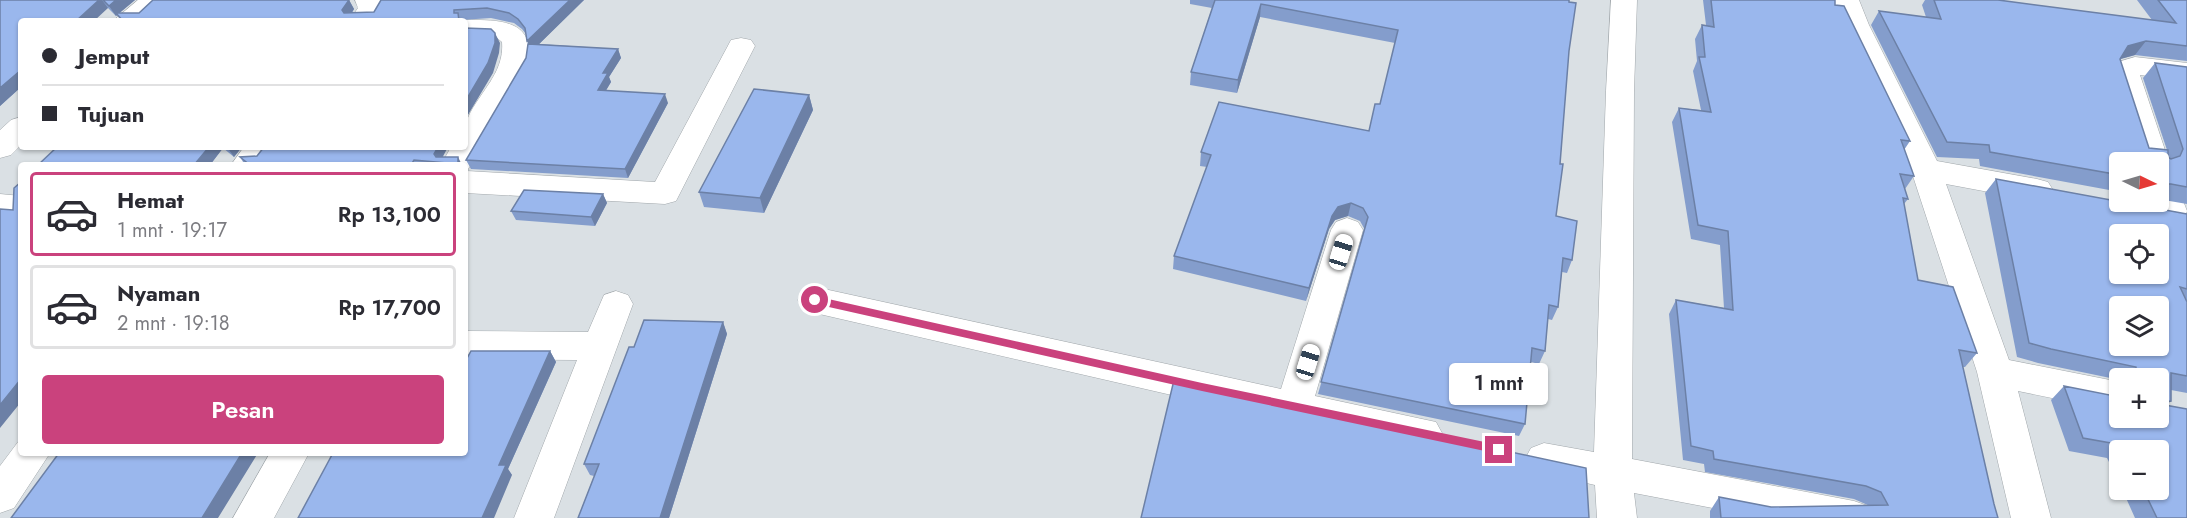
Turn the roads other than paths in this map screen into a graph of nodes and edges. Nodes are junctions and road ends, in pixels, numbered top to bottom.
1 (155, 0) edge
2 (368, 0) edge
3 (1624, 0) edge
4 (1846, 0) edge
5 (131, 18) edge
6 (365, 18) edge
7 (468, 28) edge
8 (741, 46) dead end
9 (2187, 72) edge
10 (18, 130) edge
11 (468, 145) edge
12 (0, 148) edge
13 (258, 150) edge
14 (2151, 152) edge
15 (248, 162) edge
16 (1926, 170) junction
17 (468, 182) edge
18 (2067, 195) edge
19 (2169, 196) edge
20 (0, 205) edge
21 (18, 207) edge
22 (2158, 212) edge
23 (2179, 216) edge
24 (1347, 230) dead end
25 (815, 300) dead end
26 (616, 304) dead end
27 (468, 345) edge
28 (600, 346) junction
29 (1995, 372) junction
30 (2109, 395) edge
31 (1294, 406) junction
32 (1454, 440) edge
33 (1510, 452) edge
34 (29, 456) edge
35 (288, 456) edge
36 (1613, 474) junction
37 (0, 496) edge
38 (253, 518) edge
39 (534, 518) edge
40 (1617, 518) edge
41 (1854, 518) edge
42 (2031, 518) edge

1 - 5 street
2 - 6 street
3 - 36 street
4 - 16 street
7 - 11 street
8 - 17 street
9 - 14 street
10 - 12 street
13 - 15 street
16 - 18 street
16 - 29 street
19 - 23 street
20 - 21 street
22 - 23 street
24 - 31 street
25 - 31 street
26 - 28 street
27 - 28 street
28 - 39 street
29 - 30 street
29 - 42 street
31 - 32 street
33 - 36 street
34 - 37 street
35 - 38 street
36 - 40 street
36 - 41 street

